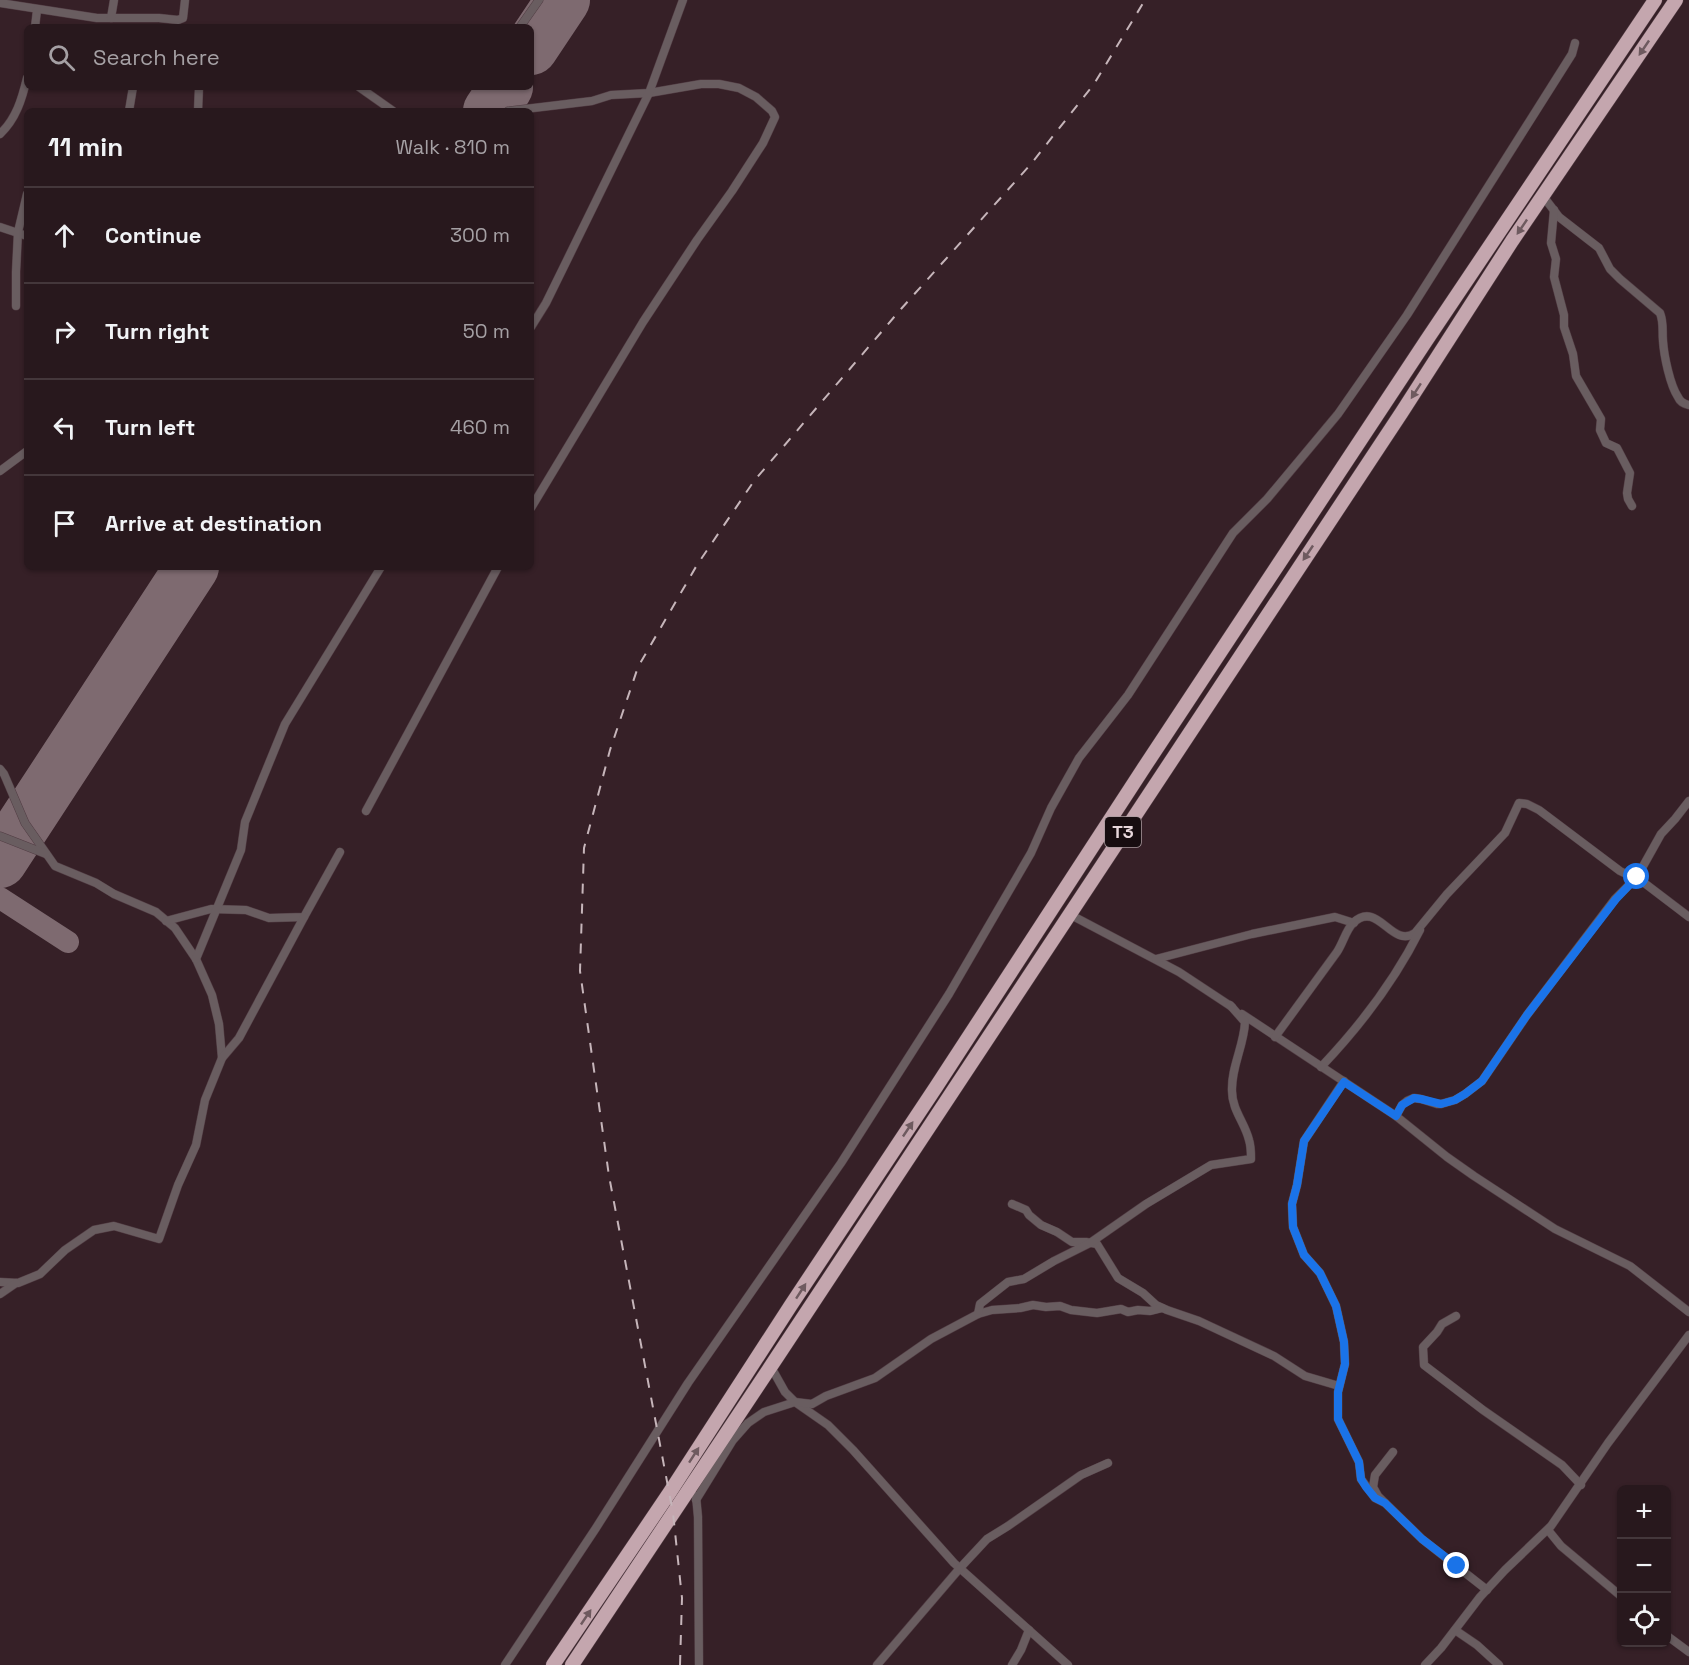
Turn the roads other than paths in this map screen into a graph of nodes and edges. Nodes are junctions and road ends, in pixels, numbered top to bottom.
1 (48, 0) edge
2 (114, 0) edge
3 (185, 0) edge
4 (538, 0) edge
5 (683, 0) edge
6 (1655, 0) edge
7 (1676, 0) edge
8 (0, 3) edge
9 (37, 10) junction
10 (46, 11) junction
11 (111, 18) junction
12 (141, 18) junction
13 (183, 18) junction
14 (35, 24) edge
15 (141, 24) edge
16 (186, 24) edge
17 (522, 24) edge
18 (1575, 44) dead end
19 (24, 87) edge
20 (132, 90) edge
21 (199, 90) edge
22 (364, 90) edge
23 (650, 93) junction
24 (130, 108) edge
25 (198, 108) edge
26 (389, 108) edge
27 (532, 108) edge
28 (0, 134) edge
29 (1543, 196) junction
30 (24, 207) edge
31 (1554, 210) junction
32 (0, 228) edge
33 (18, 232) junction
34 (24, 235) edge
35 (16, 306) dead end
36 (534, 322) edge
37 (1689, 405) edge
38 (24, 453) edge
39 (0, 471) edge
40 (534, 503) edge
41 (1632, 506) dead end
42 (379, 570) edge
43 (496, 570) edge
44 (0, 769) edge
45 (1689, 801) edge
46 (366, 810) dead end
47 (0, 836) edge
48 (340, 852) dead end
49 (47, 855) junction
50 (1636, 878) junction
51 (216, 909) junction
52 (1069, 914) junction
53 (304, 917) junction
54 (1689, 917) edge
55 (166, 921) junction
56 (1354, 923) junction
57 (1424, 923) junction
58 (196, 959) junction
59 (1155, 959) junction
60 (1230, 1005) junction
61 (1275, 1036) junction
62 (222, 1058) junction
63 (1321, 1067) junction
64 (1344, 1082) junction
65 (1396, 1116) junction
66 (1012, 1204) dead end
67 (1090, 1243) junction
68 (0, 1282) edge
69 (18, 1282) junction
70 (0, 1293) edge
71 (1162, 1308) junction
72 (1689, 1312) edge
73 (978, 1314) junction
74 (1456, 1316) dead end
75 (1689, 1335) edge
76 (771, 1367) junction
77 (1339, 1386) junction
78 (795, 1402) junction
79 (1393, 1452) dead end
80 (1108, 1463) dead end
81 (694, 1482) junction
82 (1581, 1485) junction
83 (696, 1500) junction
84 (1385, 1503) junction
85 (1548, 1530) junction
86 (960, 1568) junction
87 (1487, 1590) junction
88 (1617, 1593) edge
89 (1029, 1629) junction
90 (1455, 1630) junction
91 (1671, 1639) edge
92 (1689, 1652) edge
93 (505, 1665) edge
94 (553, 1665) edge
95 (572, 1665) edge
96 (699, 1665) edge
97 (877, 1665) edge
98 (1012, 1665) edge
99 (1068, 1665) edge
100 (1425, 1665) edge
101 (1499, 1665) edge

1 - 10 street
2 - 11 street
3 - 13 street
4 - 17 street
5 - 23 street
94 -> 6 highway, T3
7 -> 29 highway, T3
8 - 9 street
9 - 10 street
9 - 14 street
10 - 11 street
11 - 12 street
12 - 13 street
12 - 15 street
13 - 16 street
18 - 93 street
19 - 28 street
20 - 24 street
21 - 25 street
22 - 26 street
23 - 27 street
23 - 36 street
23 - 40 street
29 - 31 street
29 -> 52 highway, T3
30 - 33 street
31 - 37 street
31 - 41 street
32 - 33 street
33 - 34 street
33 - 35 street
38 - 39 street
42 - 51 street
43 - 46 street
44 - 49 street
45 - 50 street
47 - 49 street
48 - 53 street
49 - 55 street
50 - 54 street
50 - 57 street
50 - 65 street
51 - 53 street
51 - 55 street
51 - 58 street
52 - 59 street
52 - 76 highway, T3
53 - 62 street
55 - 58 street
56 - 57 street
56 - 59 street
56 - 61 street
57 - 63 street
58 - 62 street
59 - 60 street
60 - 61 street
60 - 67 street
61 - 63 street
62 - 69 street
63 - 64 street
64 - 65 street
64 - 77 street
65 - 72 street
66 - 67 street
67 - 71 street
67 - 73 street
68 - 69 street
69 - 70 street
71 - 73 street
71 - 77 street
73 - 78 street
74 - 82 street
75 - 82 street
76 - 78 street
76 - 81 highway, T3
77 - 84 street
78 - 83 street
78 - 86 street
79 - 84 street
80 - 86 street
81 - 83 street
81 - 95 highway, T3
82 - 85 street
83 - 96 street
84 - 87 street
85 - 87 street
85 - 88 street
86 - 89 street
86 - 97 street
87 - 90 street
89 - 98 street
89 - 99 street
90 - 100 street
90 - 101 street
91 - 92 street

